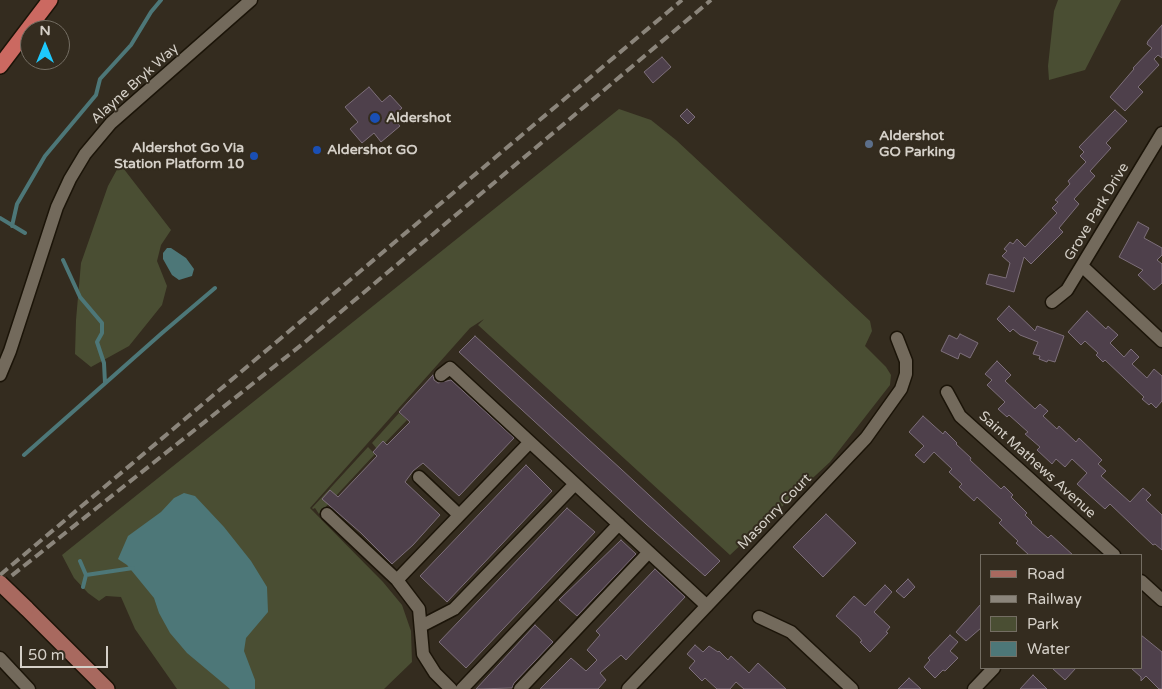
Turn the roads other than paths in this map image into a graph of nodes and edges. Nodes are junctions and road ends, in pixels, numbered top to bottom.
1 (50, 0) edge
2 (251, 0) edge
3 (0, 66) edge
4 (1162, 133) edge
5 (1082, 266) junction
6 (1052, 302) dead end
7 (897, 338) dead end
8 (1162, 341) edge
9 (0, 375) edge
10 (440, 375) dead end
11 (947, 392) dead end
12 (530, 442) junction
13 (419, 477) dead end
14 (575, 484) junction
15 (327, 514) dead end
16 (460, 516) junction
17 (619, 524) junction
18 (649, 552) junction
19 (1106, 553) edge
20 (398, 580) junction
21 (1142, 582) edge
22 (0, 583) edge
23 (1162, 600) edge
24 (707, 606) junction
25 (759, 617) dead end
26 (420, 626) junction
27 (0, 658) edge
28 (993, 669) edge
29 (30, 689) edge
30 (107, 689) edge
31 (451, 689) edge
32 (462, 689) edge
33 (520, 689) edge
34 (628, 689) edge
35 (852, 689) edge
36 (974, 689) edge

1 - 3 highway
2 - 9 street, Alayne Bryk Way
4 - 5 street, Grove Park Drive
5 - 6 street, Grove Park Drive
5 - 8 street
7 - 24 street, Masonry Court
10 - 12 street
11 - 19 street, Saint Mathews Avenue
12 - 14 street
12 - 16 street
13 - 16 street
14 - 17 street
14 - 26 street
15 - 20 street
16 - 20 street
17 - 18 street
17 - 32 street
18 - 24 street
18 - 33 street
20 - 26 street
21 - 23 street
22 - 30 main road, bridge
24 - 34 street, Masonry Court
25 - 35 street
26 - 31 street
27 - 29 street
28 - 36 street

